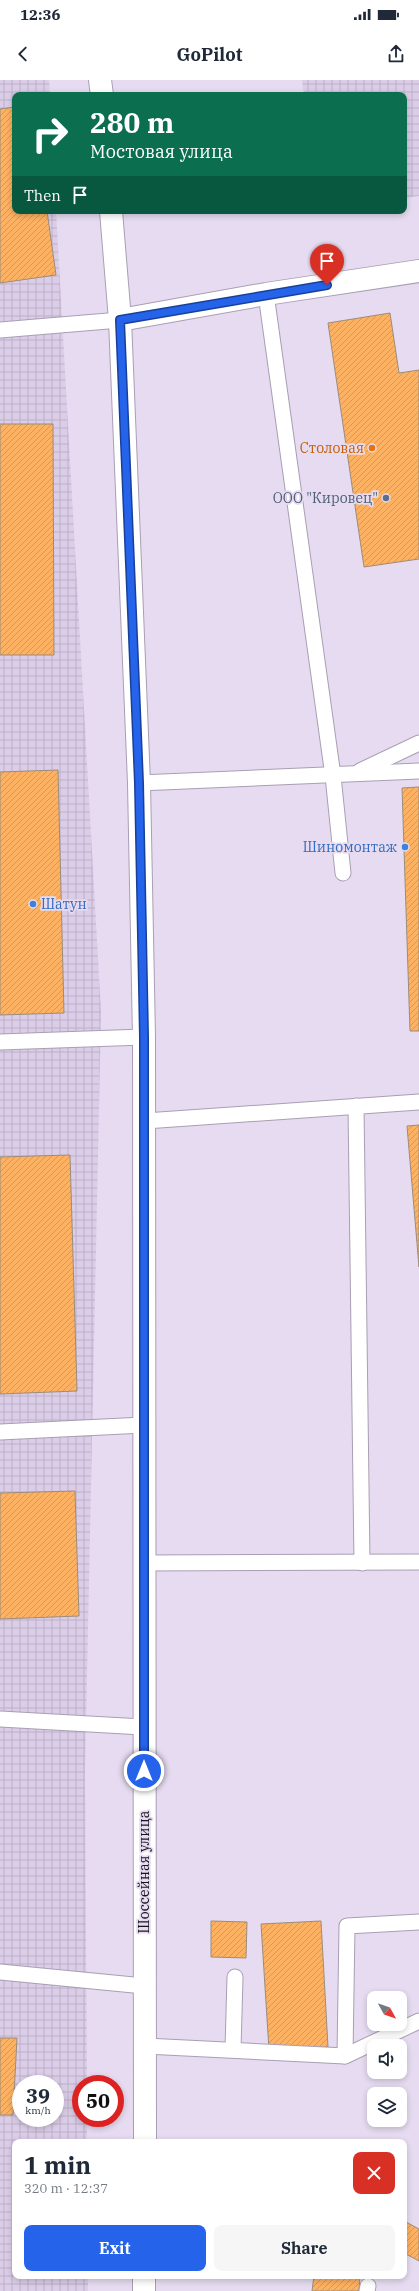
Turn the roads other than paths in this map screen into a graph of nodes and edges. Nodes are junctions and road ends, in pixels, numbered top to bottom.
1 (100, 80) edge
2 (102, 92) edge
3 (111, 214) edge
4 (419, 271) edge
5 (266, 294) junction
6 (120, 320) junction
7 (0, 330) edge
8 (419, 743) edge
9 (419, 771) edge
10 (354, 774) junction
11 (333, 776) junction
12 (139, 783) junction
13 (343, 873) dead end
14 (144, 1037) junction
15 (0, 1042) edge
16 (419, 1102) edge
17 (356, 1106) junction
18 (145, 1121) junction
19 (144, 1425) junction
20 (0, 1432) edge
21 (419, 1562) edge
22 (143, 1563) junction
23 (362, 1563) junction
24 (0, 1719) edge
25 (143, 1727) junction
26 (419, 1922) edge
27 (0, 1972) edge
28 (235, 1977) dead end
29 (144, 1986) junction
30 (419, 2021) edge
31 (145, 2046) junction
32 (233, 2049) junction
33 (345, 2056) junction
34 (145, 2139) edge
35 (144, 2279) edge
36 (144, 2291) edge

1 - 2 main road
3 - 6 main road, Шоссейная улица
4 - 5 main road
5 - 6 main road
5 - 11 lane
6 - 7 lane
6 - 12 main road, Шоссейная улица
8 - 10 lane
9 - 10 lane
10 - 11 lane
11 - 12 lane
11 - 13 lane
12 - 14 main road, Шоссейная улица
14 - 15 lane
14 - 18 main road, Шоссейная улица
16 - 17 lane
17 - 18 lane
17 - 23 lane
18 - 19 main road, Шоссейная улица
19 - 20 lane
19 - 22 main road, Шоссейная улица
21 - 23 lane
22 - 23 lane
22 - 25 main road, Шоссейная улица
24 - 25 lane
25 - 29 main road, Шоссейная улица
26 - 33 lane
27 - 29 lane
28 - 32 lane
29 - 31 main road, Шоссейная улица
30 - 33 lane
31 - 32 lane
31 - 34 main road, Шоссейная улица
32 - 33 lane
35 - 36 main road

